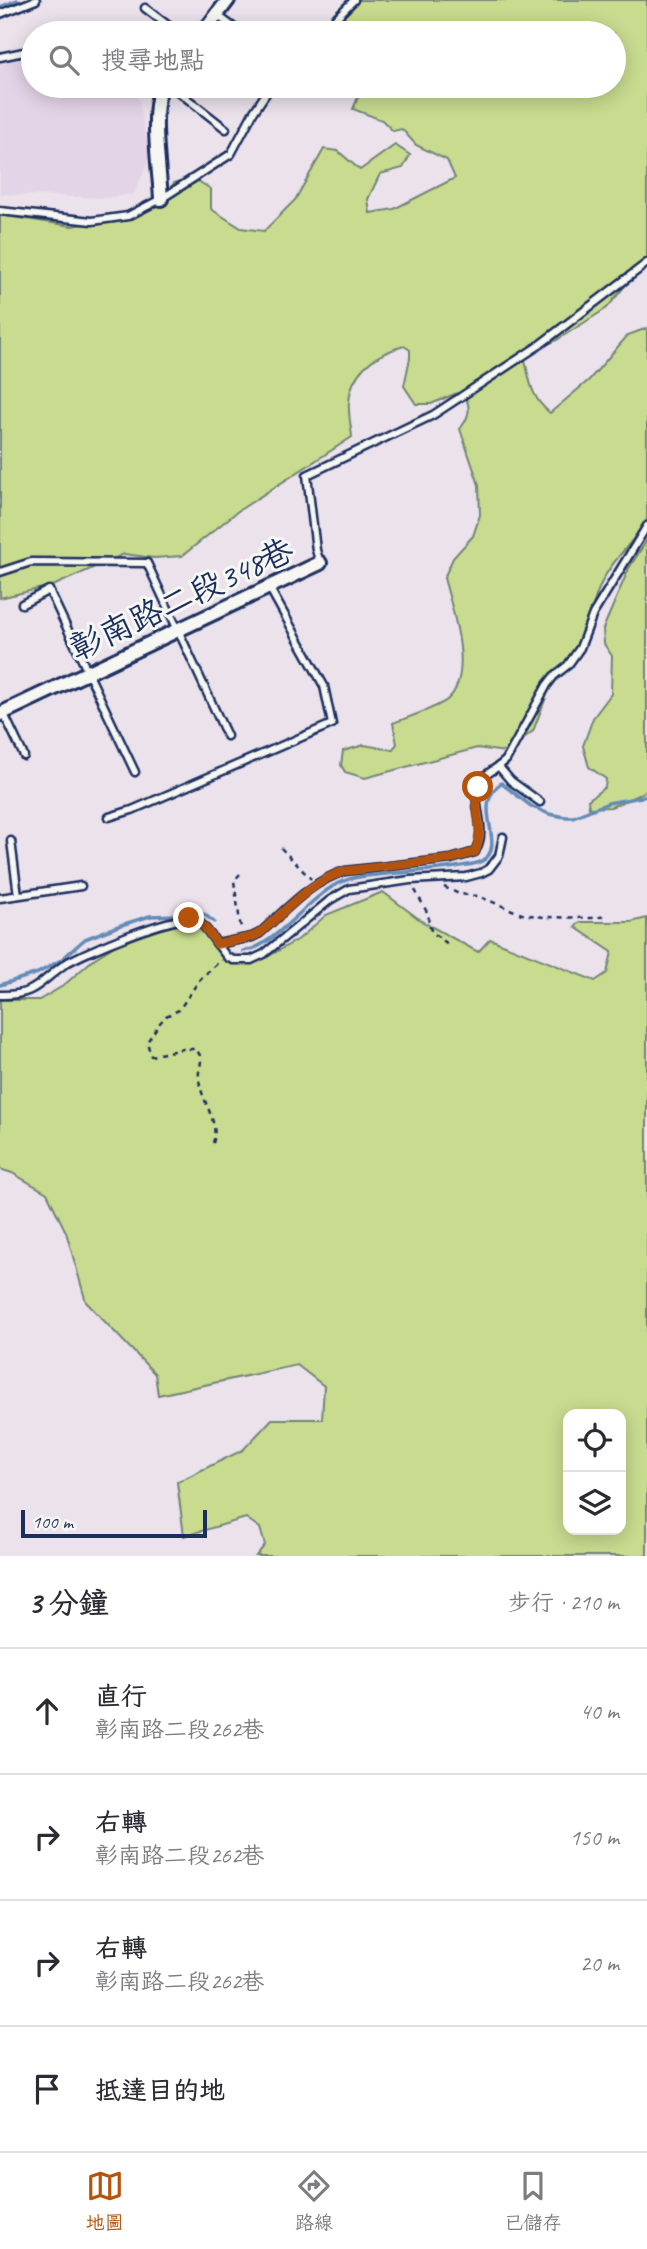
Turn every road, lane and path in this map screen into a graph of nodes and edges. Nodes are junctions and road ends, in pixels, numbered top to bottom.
1 (36, 0) edge
2 (228, 0) edge
3 (354, 0) edge
4 (145, 8) dead end
5 (0, 14) edge
6 (217, 15) junction
7 (162, 21) edge
8 (212, 21) edge
9 (225, 21) edge
10 (333, 21) edge
11 (21, 53) edge
12 (0, 57) edge
13 (157, 98) edge
14 (186, 98) edge
15 (264, 98) edge
16 (226, 129) dead end
17 (161, 199) junction
18 (0, 211) edge
19 (647, 263) edge
20 (647, 526) edge
21 (320, 563) joint
22 (0, 572) edge
23 (269, 587) junction
24 (22, 604) dead end
25 (177, 630) junction
26 (87, 673) junction
27 (2, 713) edge
28 (227, 736) dead end
29 (24, 756) dead end
30 (499, 768) junction
31 (135, 772) dead end
32 (540, 802) dead end
33 (109, 817) dead end
34 (503, 837) dead end
35 (11, 841) dead end
36 (281, 848) dead end
37 (240, 874) dead end
38 (433, 879) junction
39 (410, 880) junction
40 (315, 884) junction
41 (81, 886) dead end
42 (18, 895) junction
43 (0, 898) edge
44 (607, 916) dead end
45 (243, 939) junction
46 (217, 944) junction
47 (448, 944) dead end
48 (226, 957) junction
49 (0, 995) edge
50 (213, 1143) dead end

1 - 5 lane
2 - 6 street
3 - 10 lane
4 - 7 lane
6 - 8 street
6 - 9 lane
11 - 12 lane
13 - 17 street
14 - 16 lane
15 - 17 lane
17 - 18 lane
19 - 21 lane, 彰南路二段348巷
20 - 30 lane
21 - 23 street, 彰南路二段348巷
22 - 25 lane
23 - 25 street, 彰南路二段348巷
23 - 33 lane
24 - 26 lane
25 - 26 street, 彰南路二段348巷
25 - 28 lane
26 - 27 street, 彰南路二段348巷
26 - 31 lane
27 - 29 lane
30 - 32 lane
30 - 40 lane
34 - 38 lane
35 - 42 lane
36 - 40 path
37 - 45 path
38 - 39 lane
38 - 44 path
39 - 47 path
39 - 48 lane
40 - 45 lane
41 - 42 lane
42 - 43 lane
45 - 46 lane
46 - 48 lane
46 - 49 lane
48 - 50 path

